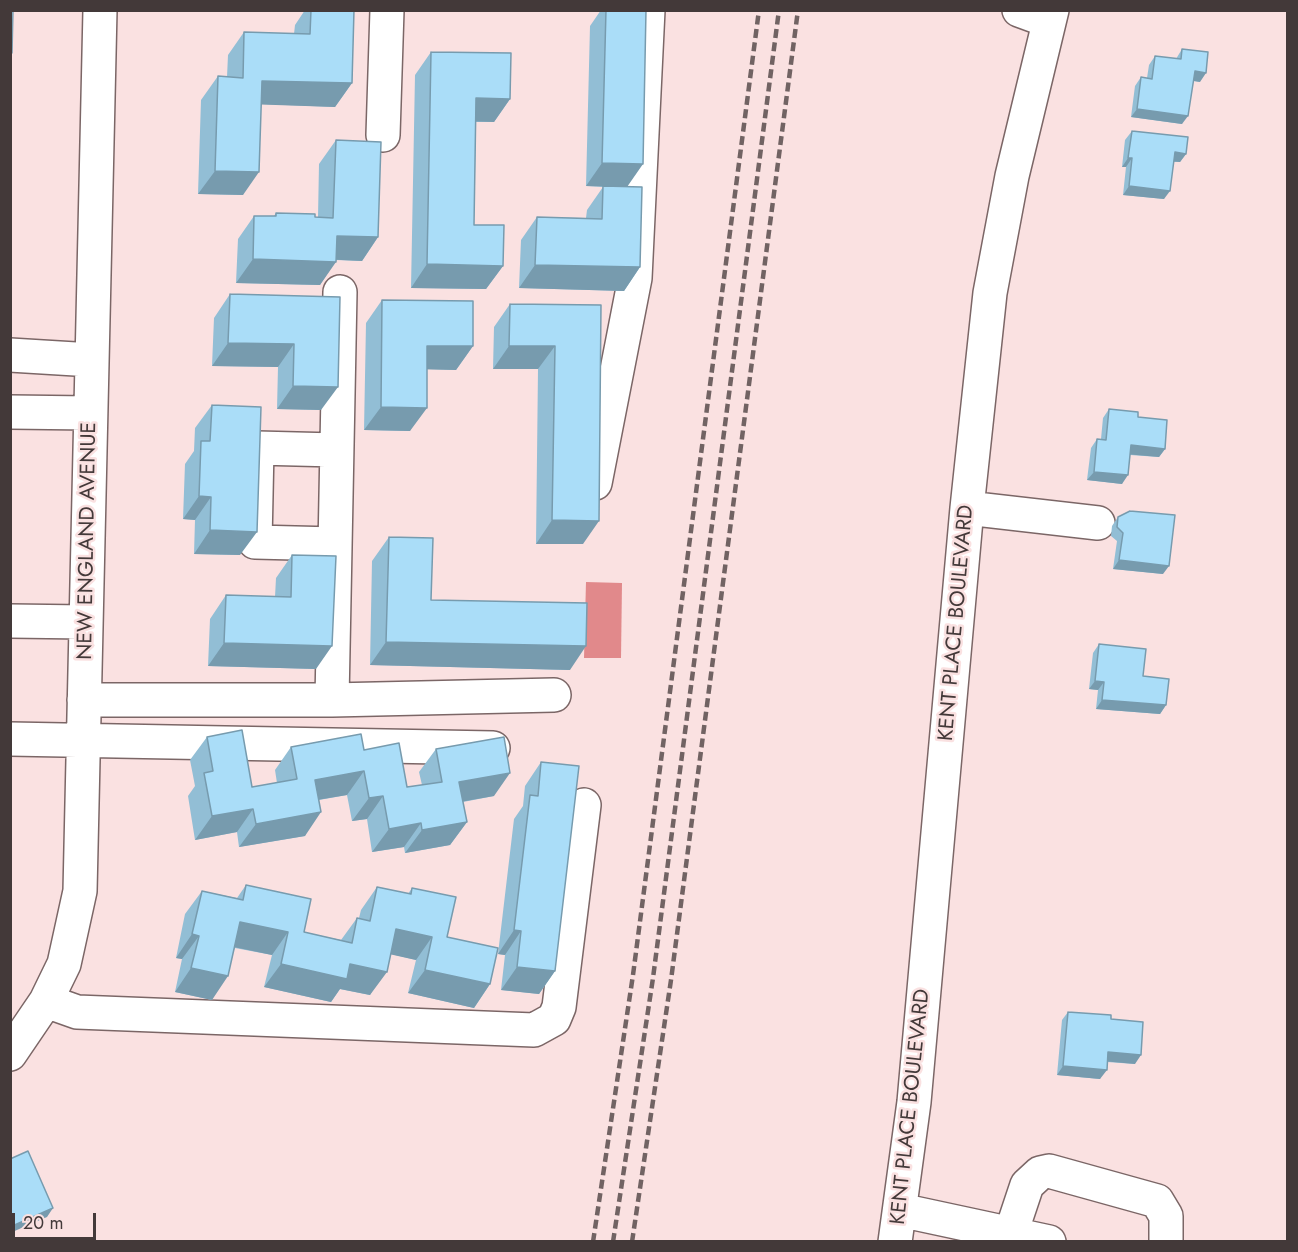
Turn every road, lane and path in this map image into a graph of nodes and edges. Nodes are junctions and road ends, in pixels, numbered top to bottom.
1 (100, 10) edge
2 (387, 10) edge
3 (648, 10) edge
4 (1040, 14) edge
5 (383, 135) dead end
6 (340, 291) dead end
7 (10, 354) edge
8 (92, 360) junction
9 (10, 412) edge
10 (90, 413) junction
11 (336, 450) junction
12 (595, 483) edge
13 (967, 508) junction
14 (1098, 523) dead end
15 (334, 544) junction
16 (10, 621) edge
17 (86, 622) junction
18 (554, 694) dead end
19 (84, 700) junction
20 (332, 700) junction
21 (10, 739) edge
22 (83, 739) junction
23 (504, 748) edge
24 (584, 805) dead end
25 (46, 1001) junction
26 (10, 1054) edge
27 (900, 1209) junction
28 (1011, 1233) junction
29 (895, 1242) edge
30 (1049, 1242) edge
31 (1166, 1242) edge

1 - 8 street, NEW ENGLAND AVENUE
2 - 5 street
3 - 12 street
4 - 13 street, KENT PLACE BOULEVARD
6 - 11 street
7 - 8 street
8 - 10 street, NEW ENGLAND AVENUE
9 - 10 street
10 - 17 street, NEW ENGLAND AVENUE
11 - 15 street
11 - 15 street
13 - 14 street
13 - 27 street, KENT PLACE BOULEVARD
15 - 20 street
16 - 17 street
17 - 19 street, NEW ENGLAND AVENUE
18 - 20 street
19 - 20 street
19 - 22 street, NEW ENGLAND AVENUE
21 - 22 street
22 - 23 street
22 - 25 street, NEW ENGLAND AVENUE
24 - 25 street
25 - 26 street, NEW ENGLAND AVENUE
27 - 28 street
27 - 29 street, KENT PLACE BOULEVARD
28 - 30 street
28 - 31 street

